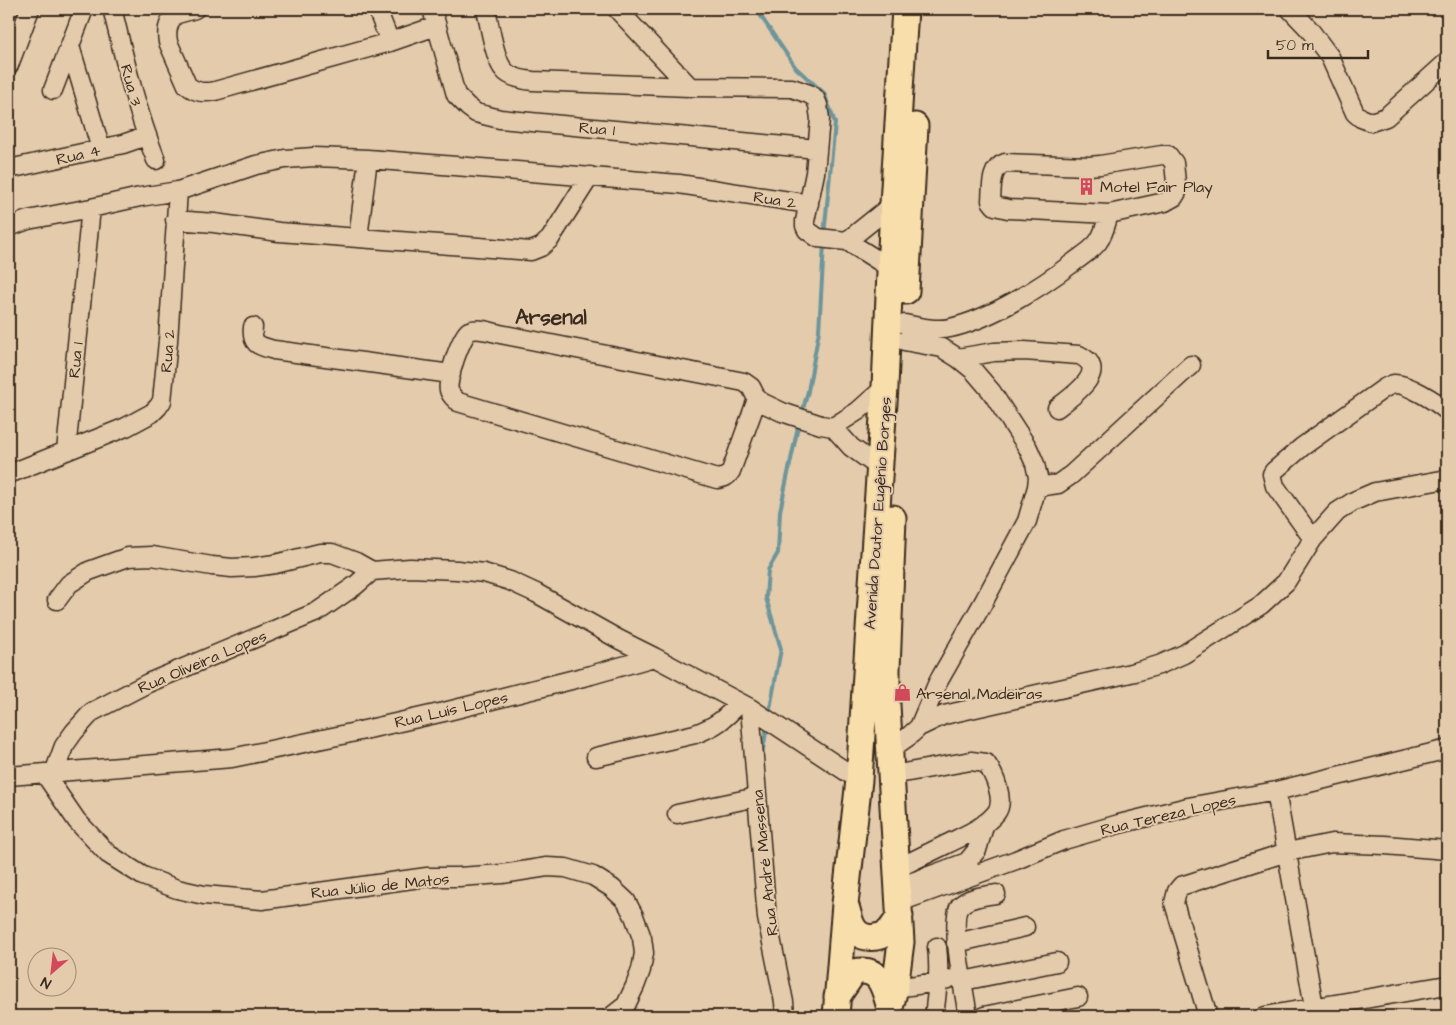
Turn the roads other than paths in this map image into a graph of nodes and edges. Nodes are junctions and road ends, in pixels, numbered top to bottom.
1 (84, 9) edge
2 (113, 9) edge
3 (195, 9) edge
4 (378, 9) edge
5 (486, 9) edge
6 (617, 9) edge
7 (1290, 9) edge
8 (907, 11) edge
9 (22, 16) edge
10 (434, 17) edge
11 (390, 42) junction
12 (70, 46) junction
13 (1447, 62) edge
14 (9, 65) edge
15 (690, 87) junction
16 (53, 90) dead end
17 (146, 136) junction
18 (101, 149) junction
19 (817, 149) junction
20 (156, 160) dead end
21 (368, 160) junction
22 (9, 169) edge
23 (590, 176) junction
24 (178, 191) junction
25 (809, 204) junction
26 (893, 204) junction
27 (90, 208) junction
28 (1109, 214) junction
29 (176, 220) junction
30 (9, 227) edge
31 (358, 238) junction
32 (832, 239) junction
33 (890, 268) junction
34 (253, 327) dead end
35 (904, 333) junction
36 (958, 358) junction
37 (1190, 365) dead end
38 (451, 374) junction
39 (885, 387) junction
40 (757, 399) junction
41 (1057, 408) dead end
42 (1447, 411) edge
43 (833, 427) junction
44 (66, 451) junction
45 (880, 468) junction
46 (9, 474) edge
47 (1447, 479) edge
48 (1038, 487) junction
49 (1313, 538) junction
50 (372, 571) junction
51 (57, 600) dead end
52 (654, 657) junction
53 (751, 709) junction
54 (919, 727) junction
55 (891, 749) junction
56 (1444, 750) dead end
57 (596, 757) dead end
58 (49, 773) junction
59 (892, 775) junction
60 (9, 776) edge
61 (859, 780) junction
62 (1276, 791) junction
63 (757, 797) junction
64 (677, 814) dead end
65 (985, 823) junction
66 (1447, 850) edge
67 (1287, 852) junction
68 (899, 893) junction
69 (996, 894) dead end
70 (845, 904) junction
71 (1025, 927) dead end
72 (956, 943) junction
73 (937, 947) dead end
74 (1057, 962) dead end
75 (962, 978) junction
76 (938, 982) junction
77 (1447, 985) edge
78 (1078, 997) dead end
79 (891, 1004) edge
80 (836, 1006) edge
81 (1314, 1007) junction
82 (612, 1016) edge
83 (784, 1016) edge
84 (934, 1016) edge
85 (968, 1016) edge
86 (984, 1016) edge
87 (1208, 1016) edge
88 (1265, 1016) edge

1 - 12 street
2 - 17 street, Rua 3
3 - 11 street
4 - 11 street
5 - 15 street, Rua 2
6 - 15 street
7 - 13 street
8 - 26 highway, Avenida Doutor Eugênio Borges
8 - 35 highway, Avenida Doutor Eugênio Borges
9 - 14 street
10 - 11 street
10 - 19 street, Rua 1
12 - 16 street
12 - 18 street
15 - 19 street, Rua 2
17 - 18 street, Rua 4
17 - 20 street, Rua 3
18 - 22 street, Rua 4
19 - 25 street, Rua 2
21 - 23 street
21 - 24 street
21 - 31 street
23 - 25 street, Rua 2
23 - 31 street
24 - 27 street
24 - 29 street, Rua 2
25 - 32 street
26 - 32 street
26 - 33 highway, Avenida Doutor Eugênio Borges
27 - 30 street
27 - 44 street, Rua 1
28 - 28 street
28 - 35 street
29 - 31 street
29 - 44 street, Rua 2
32 - 33 street
33 - 39 highway, Avenida Doutor Eugênio Borges
34 - 38 street
35 - 36 street
35 - 55 highway, Avenida Doutor Eugênio Borges
36 - 41 street
36 - 48 street
37 - 48 street
38 - 40 street
38 - 40 street
39 - 43 street
39 - 45 highway, Avenida Doutor Eugênio Borges
40 - 43 street
42 - 49 street
43 - 45 street
44 - 46 street
45 - 61 highway, Avenida Doutor Eugênio Borges
47 - 49 street
48 - 54 street
49 - 54 street
50 - 51 street
50 - 52 street
50 - 58 street, Rua Oliveira Lopes
52 - 53 street
52 - 58 street, Rua Luís Lopes
53 - 57 street
53 - 61 street
53 - 63 street, Rua André Massena
54 - 55 street
55 - 59 highway, Avenida Doutor Eugênio Borges
56 - 62 street, Rua Tereza Lopes
58 - 60 street, Rua Luís Lopes
58 - 82 street, Rua Júlio de Matos
59 - 65 street
59 - 68 highway, Avenida Doutor Eugênio Borges
61 - 70 highway, Avenida Doutor Eugênio Borges
62 - 67 street
62 - 68 street, Rua Tereza Lopes
63 - 64 street
63 - 83 street, Rua André Massena
65 - 68 street
65 - 68 street
66 - 67 street
67 - 81 street
67 - 87 street
68 - 70 highway
68 - 79 highway, Avenida Doutor Eugênio Borges
69 - 72 street
70 - 80 highway, Avenida Doutor Eugênio Borges
71 - 72 street
72 - 75 street
73 - 76 street
74 - 75 street
75 - 76 street
75 - 85 street
76 - 79 street
76 - 84 street
77 - 81 street
78 - 86 street
79 - 80 highway
81 - 88 street

